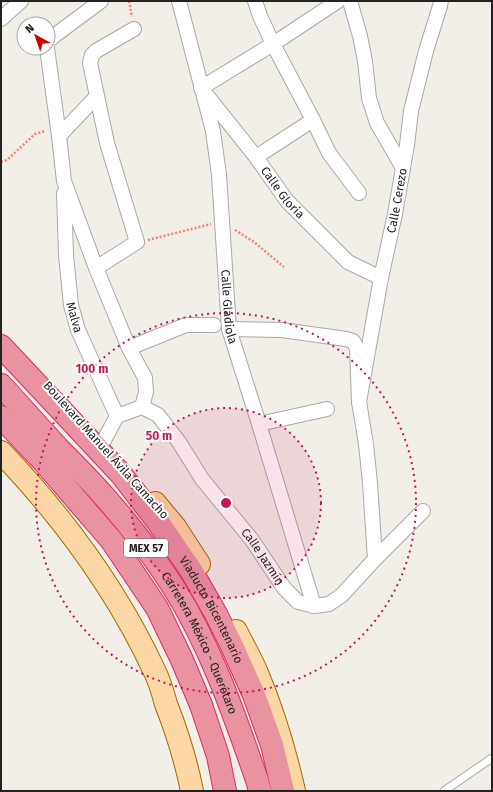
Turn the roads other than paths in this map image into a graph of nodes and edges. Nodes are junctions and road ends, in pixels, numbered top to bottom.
1 (21, 1) edge
2 (101, 1) edge
3 (179, 1) edge
4 (255, 1) edge
5 (338, 1) edge
6 (350, 1) edge
7 (440, 1) edge
8 (1, 19) edge
9 (134, 30) dead end
10 (56, 35) edge
11 (273, 44) junction
12 (48, 56) edge
13 (201, 88) junction
14 (97, 96) junction
15 (314, 120) junction
16 (59, 136) junction
17 (256, 157) junction
18 (403, 168) junction
19 (64, 181) junction
20 (359, 193) dead end
21 (96, 268) junction
22 (381, 278) junction
23 (214, 326) dead end
24 (229, 329) junction
25 (1, 336) edge
26 (1, 346) edge
27 (129, 348) junction
28 (1, 370) edge
29 (1, 385) edge
30 (359, 402) junction
31 (142, 407) junction
32 (327, 409) dead end
33 (117, 416) junction
34 (1, 417) edge
35 (259, 424) junction
36 (103, 442) junction
37 (1, 452) edge
38 (423, 511) dead end
39 (158, 522) junction
40 (375, 559) junction
41 (314, 606) junction
42 (492, 758) edge
43 (192, 791) edge
44 (225, 791) edge
45 (260, 791) edge
46 (283, 791) edge
47 (294, 791) edge
48 (444, 791) edge

1 - 8 street
2 - 10 street
3 - 13 street, Calle Gladiola
4 - 11 street
5 - 11 street
6 - 18 street
7 - 18 street, Calle Cerezo
9 - 14 street
11 - 13 street
11 - 15 street
12 - 16 street
13 - 17 street, Calle Gloria
13 - 24 street, Calle Gladiola
14 - 16 street
14 - 21 street
15 - 17 street
15 - 20 street
16 - 19 street
17 - 22 street, Calle Gloria
18 - 22 street, Calle Cerezo
19 - 21 street
19 - 33 street, Malva
21 - 27 street
22 - 30 street, Calle Cerezo
23 - 27 street
24 - 30 street
24 - 35 street, Calle Gladiola
25 - 36 main road, Boulevard Manuel Ávila Camacho
26 - 39 highway, Viaducto Bicentenario
27 - 31 street
28 - 39 highway
29 - 45 highway, Carretera México - Querétaro / MEX 57
30 - 40 street
31 - 33 street
31 - 41 street, Calle Jazmín
32 - 35 street
33 - 36 street
34 - 44 highway, Carretera México - Querétaro / MEX 57
35 - 41 street, Calle Gladiola
36 - 47 main road, Boulevard Manuel Ávila Camacho
37 - 43 main road
38 - 40 street
39 - 46 highway, Viaducto Bicentenario
40 - 41 street
42 - 48 lane

